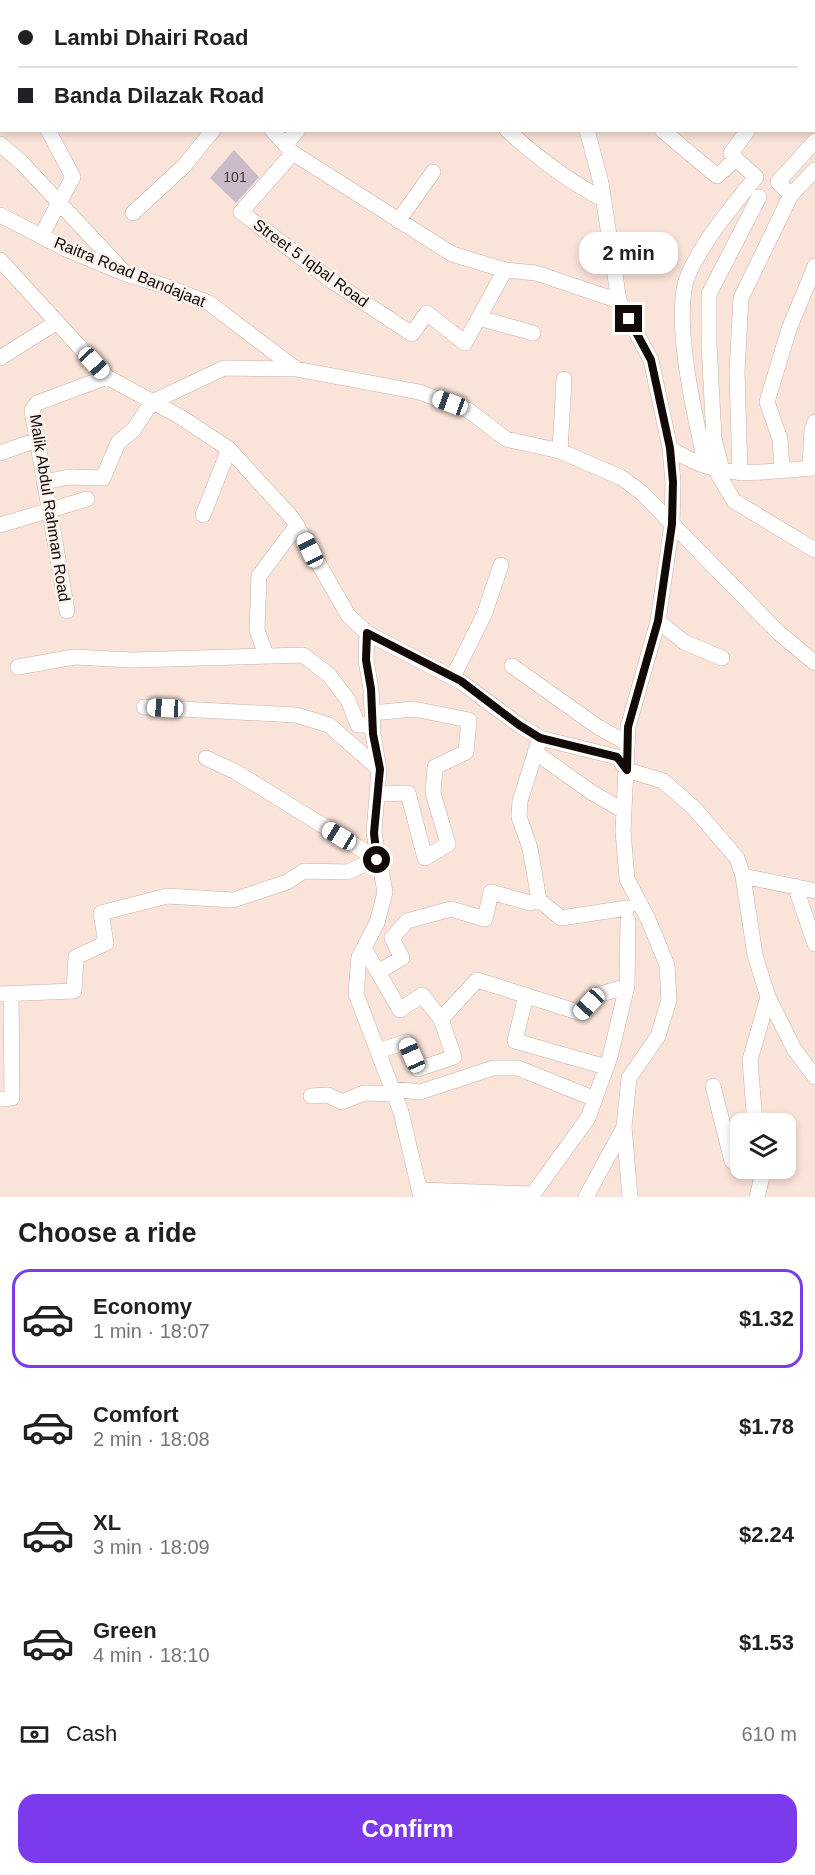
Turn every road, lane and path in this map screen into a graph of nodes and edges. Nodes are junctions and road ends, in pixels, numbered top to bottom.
1 (49, 132) edge
2 (211, 132) edge
3 (274, 132) edge
4 (297, 132) edge
5 (509, 132) edge
6 (587, 132) edge
7 (664, 132) edge
8 (747, 132) edge
9 (815, 141) edge
10 (0, 144) edge
11 (289, 149) junction
12 (736, 159) junction
13 (815, 170) edge
14 (433, 172) dead end
15 (791, 195) junction
16 (759, 197) dead end
17 (603, 199) junction
18 (59, 204) junction
19 (133, 213) dead end
20 (0, 215) edge
21 (398, 220) junction
22 (41, 236) junction
23 (0, 260) edge
24 (815, 266) edge
25 (505, 270) junction
26 (126, 274) junction
27 (619, 301) junction
28 (479, 318) junction
29 (57, 322) junction
30 (533, 333) dead end
31 (0, 358) edge
32 (296, 369) junction
33 (107, 377) junction
34 (564, 379) dead end
35 (152, 402) junction
36 (815, 422) edge
37 (37, 440) junction
38 (670, 448) junction
39 (229, 449) junction
40 (560, 451) junction
41 (0, 453) edge
42 (714, 468) junction
43 (813, 468) edge
44 (782, 470) junction
45 (741, 473) junction
46 (44, 482) junction
47 (87, 499) dead end
48 (51, 509) junction
49 (203, 514) dead end
50 (672, 524) junction
51 (0, 525) edge
52 (297, 525) junction
53 (815, 550) edge
54 (501, 565) dead end
55 (67, 611) dead end
56 (658, 621) junction
57 (367, 633) junction
58 (266, 655) junction
59 (722, 658) dead end
60 (815, 663) edge
61 (512, 666) dead end
62 (18, 667) dead end
63 (453, 677) junction
64 (144, 707) dead end
65 (372, 719) junction
66 (627, 743) junction
67 (538, 745) junction
68 (206, 758) dead end
69 (380, 769) junction
70 (627, 770) junction
71 (377, 794) junction
72 (624, 811) junction
73 (377, 860) junction
74 (743, 876) junction
75 (795, 886) junction
76 (815, 891) edge
77 (539, 900) junction
78 (815, 944) edge
79 (364, 948) junction
80 (378, 972) junction
81 (627, 986) junction
82 (6, 994) edge
83 (526, 995) junction
84 (768, 997) junction
85 (441, 1019) junction
86 (378, 1051) junction
87 (606, 1067) junction
88 (815, 1077) edge
89 (713, 1086) dead end
90 (393, 1091) junction
91 (311, 1096) dead end
92 (0, 1099) edge
93 (595, 1099) junction
94 (753, 1113) edge
95 (624, 1127) junction
96 (730, 1153) edge
97 (761, 1179) edge
98 (420, 1193) edge
99 (531, 1196) edge
100 (586, 1197) edge
101 (630, 1197) edge
102 (757, 1197) edge

1 - 18 street
2 - 19 street
3 - 11 street
4 - 11 street
5 - 17 street
6 - 17 street
7 - 12 street
8 - 12 street
9 - 15 street
10 - 18 street
11 - 21 street
11 - 28 street, Street 5 Iqbal Road
12 - 42 street
13 - 15 street
14 - 21 street
15 - 45 street
16 - 42 street
17 - 27 street
18 - 22 street
18 - 26 street
20 - 22 street, Raitra Road Bandajaat
21 - 25 street
22 - 26 street, Raitra Road Bandajaat
23 - 29 street
24 - 44 street
25 - 27 street
25 - 28 street
26 - 32 street, Raitra Road Bandajaat
27 - 38 street
28 - 30 street
29 - 31 street
29 - 33 street
32 - 35 street
32 - 40 street, Raitra Road Bandajaat
33 - 35 street
33 - 37 street, Malik Abdul Rahman Road
34 - 40 street
35 - 39 street
35 - 46 street
36 - 43 street
37 - 41 street
37 - 46 street, Malik Abdul Rahman Road
38 - 42 street
38 - 50 street
39 - 49 street
39 - 52 street
40 - 50 street, Raitra Road Bandajaat
42 - 45 street
42 - 53 street
43 - 44 street
44 - 45 street
46 - 48 street, Malik Abdul Rahman Road
47 - 48 street
48 - 51 street
48 - 55 street, Malik Abdul Rahman Road
50 - 56 street
50 - 60 street, Raitra Road Bandajaat
52 - 57 street
52 - 58 street
54 - 63 street
56 - 59 street
56 - 66 street
57 - 63 street
57 - 65 street
58 - 62 street
58 - 65 street
61 - 66 street
63 - 67 street
64 - 69 street
65 - 69 street
65 - 71 street
66 - 70 street
67 - 70 street
67 - 72 street
67 - 77 street
68 - 73 street
69 - 71 street
70 - 72 street
70 - 74 street
71 - 73 street
72 - 95 street
73 - 79 street
73 - 82 street
74 - 75 street
74 - 84 street
75 - 76 street
75 - 78 street
77 - 80 street
77 - 81 street
79 - 80 street
79 - 86 street
80 - 85 street
81 - 83 street
81 - 87 street
82 - 92 street
83 - 85 street
83 - 87 street
84 - 88 street
84 - 94 street
85 - 86 street
86 - 90 street
87 - 93 street
89 - 96 street
90 - 91 street
90 - 93 street
90 - 98 street
93 - 99 street
95 - 100 street
95 - 101 street
97 - 102 street
98 - 99 street

